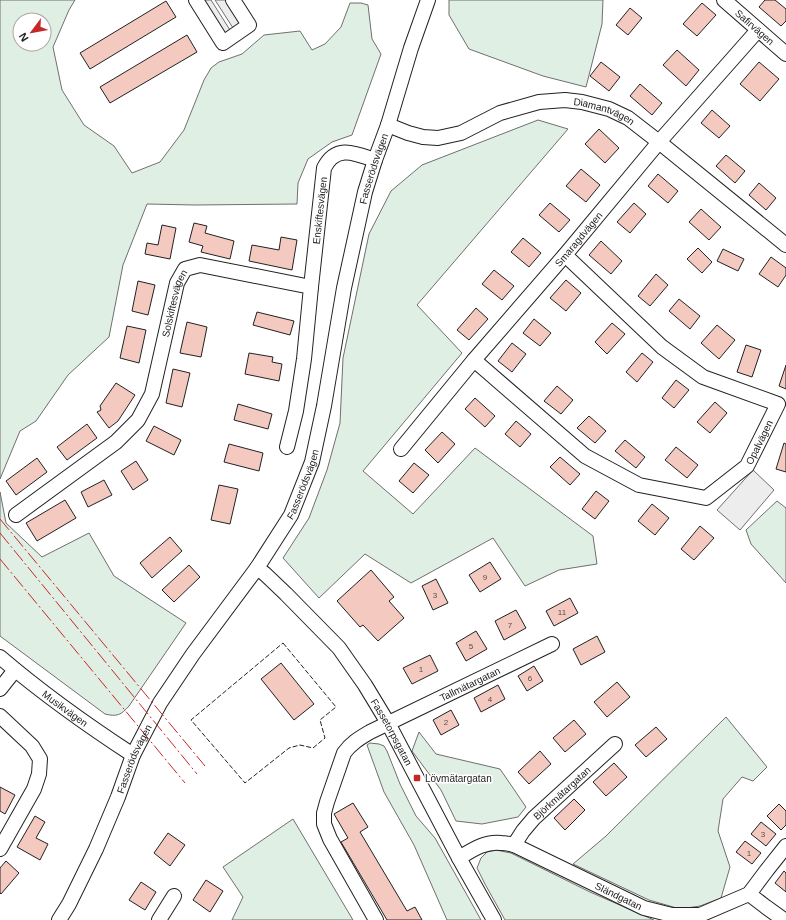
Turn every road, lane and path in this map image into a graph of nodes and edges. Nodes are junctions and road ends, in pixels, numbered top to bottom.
1 (196, 0) edge
2 (233, 0) edge
3 (428, 0) edge
4 (724, 0) edge
5 (758, 30) junction
6 (786, 54) edge
7 (388, 125) junction
8 (659, 142) junction
9 (375, 160) junction
10 (786, 245) edge
11 (565, 255) junction
12 (311, 287) junction
13 (474, 360) junction
14 (782, 406) edge
15 (287, 447) dead end
16 (401, 449) dead end
17 (16, 515) dead end
18 (257, 568) junction
19 (552, 644) dead end
20 (0, 657) edge
21 (15, 670) junction
22 (0, 690) edge
23 (0, 716) edge
24 (388, 723) junction
25 (615, 744) dead end
26 (133, 756) junction
27 (514, 845) junction
28 (786, 846) edge
29 (0, 849) edge
30 (460, 858) junction
31 (749, 894) junction
32 (174, 896) dead end
33 (59, 920) edge
34 (159, 920) edge
35 (376, 920) edge
36 (494, 920) edge
37 (784, 920) edge

1 - 2 street
3 - 7 street, Fasserödsvägen
4 - 5 street, Safirvägen
5 - 6 street, Safirvägen
5 - 8 street, Smaragdvägen
7 - 8 street, Diamantvägen
7 - 9 street, Fasserödsvägen
8 - 10 street, Diamantvägen
8 - 11 street, Smaragdvägen
9 - 12 street, Enskiftesvägen
9 - 18 street, Fasserödsvägen
11 - 13 street, Smaragdvägen
11 - 14 street, Opalvägen
12 - 15 street
12 - 17 street, Solskiftesvägen
13 - 14 street, Opalvägen
13 - 16 street, Smaragdvägen
18 - 24 street, Fassetorpsgatan
18 - 26 street, Fasserödsvägen
19 - 24 street, Tallmätargatan
20 - 21 street, Musikvägen
21 - 22 street
21 - 26 street, Musikvägen
23 - 29 street
24 - 30 street, Fassetorpsgatan
24 - 35 street
25 - 27 street, Björkmätargatan
26 - 33 street, Fasserödsvägen
27 - 30 street, Sländgatan
27 - 31 street, Sländgatan
28 - 31 street, Sländgatan
30 - 36 street, Fassetorpsgatan
31 - 37 street
32 - 34 street

